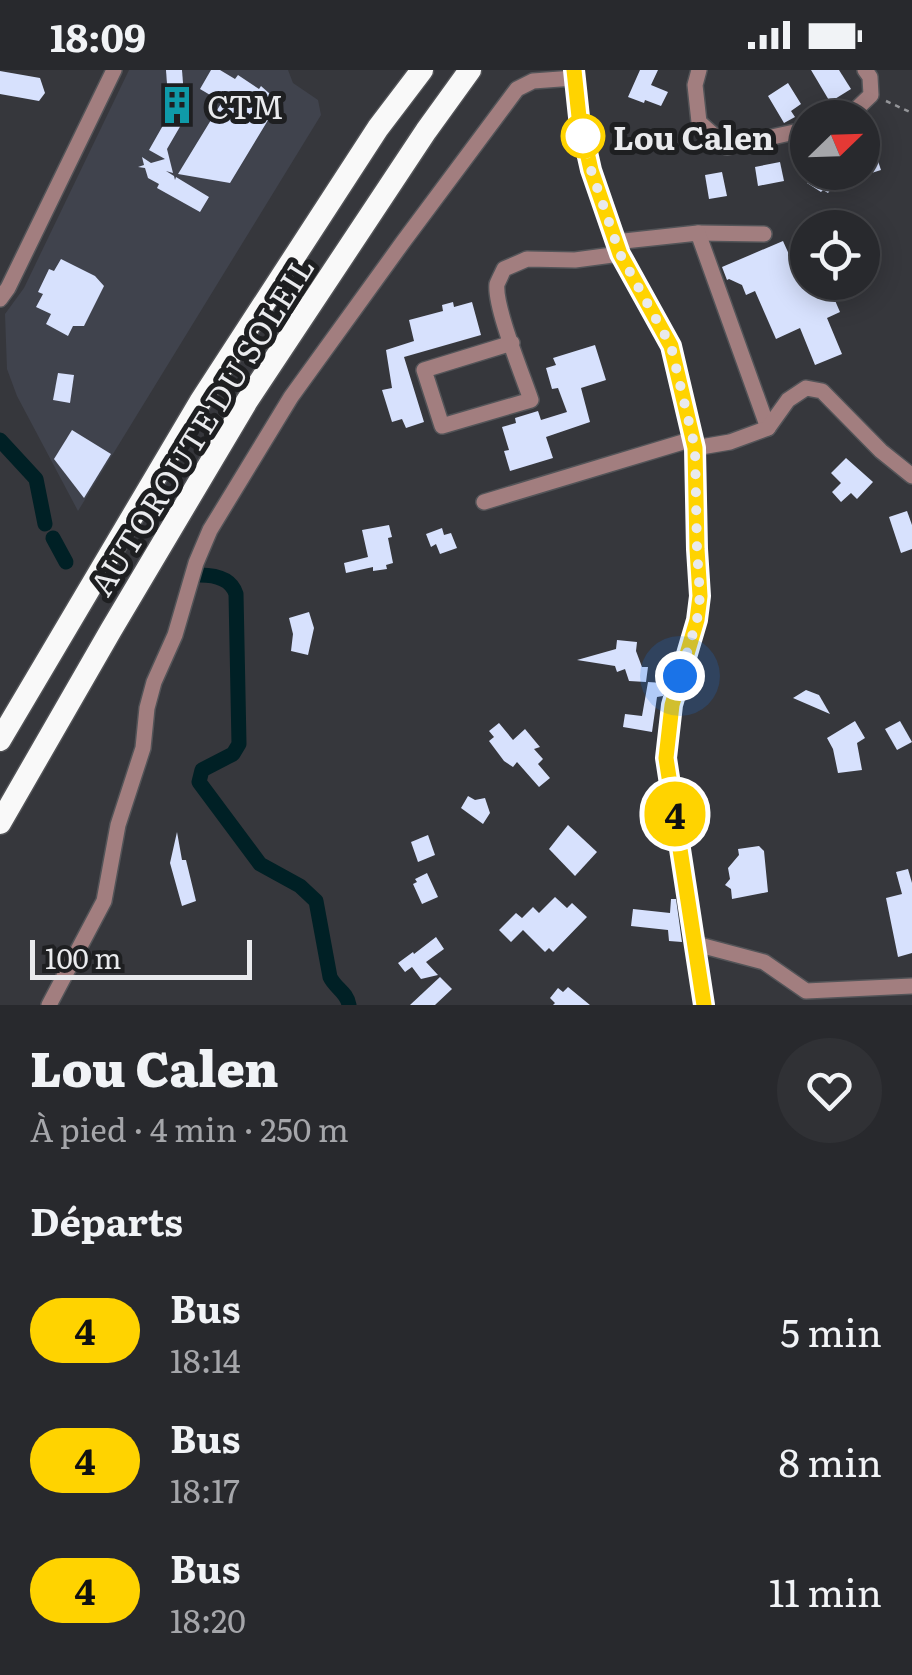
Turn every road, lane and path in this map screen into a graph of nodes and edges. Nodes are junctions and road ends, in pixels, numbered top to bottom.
1 (114, 70) edge
2 (422, 70) edge
3 (470, 70) edge
4 (699, 70) edge
5 (866, 70) edge
6 (577, 73) edge
7 (871, 95) junction
8 (866, 100) edge
9 (912, 112) edge
10 (790, 133) edge
11 (698, 234) junction
12 (764, 234) dead end
13 (617, 248) junction
14 (0, 300) edge
15 (512, 343) junction
16 (768, 428) junction
17 (694, 444) junction
18 (912, 476) edge
19 (484, 502) dead end
20 (0, 740) edge
21 (0, 824) edge
22 (696, 944) junction
23 (912, 986) edge
24 (49, 1005) edge
25 (704, 1005) edge

1 - 14 street
2 - 20 highway, AUTOROUTE DU SOLEIL
3 - 21 highway, AUTOROUTE DU SOLEIL
4 - 10 street
5 - 7 street
6 - 13 street
6 - 24 street
7 - 8 street
7 - 9 path
11 - 12 street
11 - 13 street
11 - 16 street
13 - 15 street
13 - 17 street
15 - 15 street
16 - 17 street
16 - 18 street
17 - 19 street
17 - 22 street
22 - 23 street
22 - 25 street

